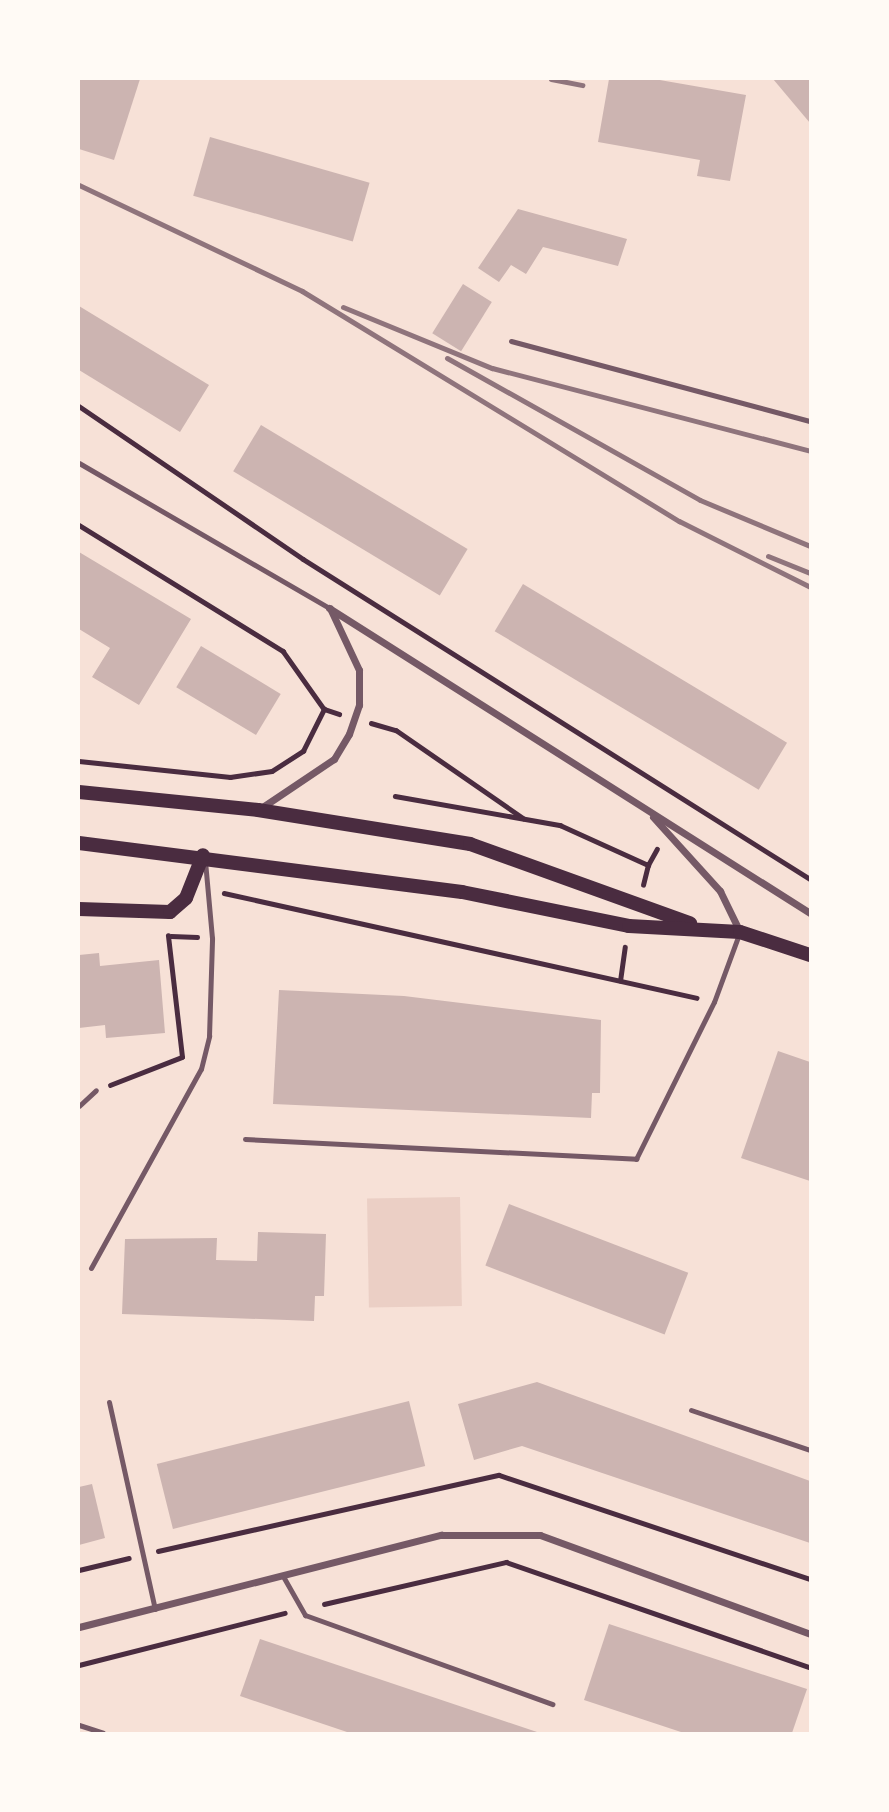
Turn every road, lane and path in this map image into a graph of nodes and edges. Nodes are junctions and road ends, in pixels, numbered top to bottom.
1 (510, 341) dead end
2 (79, 406) edge
3 (810, 421) edge
4 (79, 463) edge
5 (79, 525) edge
6 (329, 608) junction
7 (324, 709) junction
8 (355, 718) junction
9 (79, 761) edge
10 (79, 792) edge
11 (395, 796) dead end
12 (685, 800) junction
13 (258, 810) junction
14 (523, 818) junction
15 (669, 828) junction
16 (79, 843) edge
17 (203, 855) junction
18 (810, 879) edge
19 (212, 895) junction
20 (79, 909) edge
21 (810, 913) edge
22 (694, 925) junction
23 (740, 932) junction
24 (168, 936) dead end
25 (810, 955) edge
26 (714, 1002) junction
27 (96, 1090) joint
28 (79, 1106) edge
29 (245, 1139) dead end
30 (91, 1268) dead end
31 (109, 1402) dead end
32 (691, 1410) dead end
33 (810, 1450) edge
34 (284, 1578) junction
35 (155, 1609) junction
36 (302, 1609) junction
37 (79, 1627) edge
38 (810, 1634) edge
39 (79, 1665) edge
40 (810, 1667) edge
41 (552, 1704) dead end
42 (79, 1725) edge
43 (103, 1733) edge

1 - 3 lane
2 - 12 path
4 - 6 lane
5 - 7 path
6 - 8 street
6 - 15 street
7 - 8 path
7 - 9 path
8 - 13 street
8 - 14 path
10 - 13 main road
11 - 14 path
12 - 15 path
12 - 18 path
13 - 22 main road
14 - 15 path
15 - 21 street
15 - 23 street
16 - 17 main road
17 - 19 lane
17 - 20 main road
17 - 22 main road
19 - 26 path
19 - 30 lane
22 - 23 main road
23 - 25 main road
23 - 26 lane
24 - 27 path
26 - 29 lane
27 - 28 lane
31 - 35 lane
32 - 33 lane
34 - 35 street
34 - 36 lane
34 - 38 street
35 - 37 street
36 - 39 path
36 - 40 path
36 - 41 lane
42 - 43 lane

